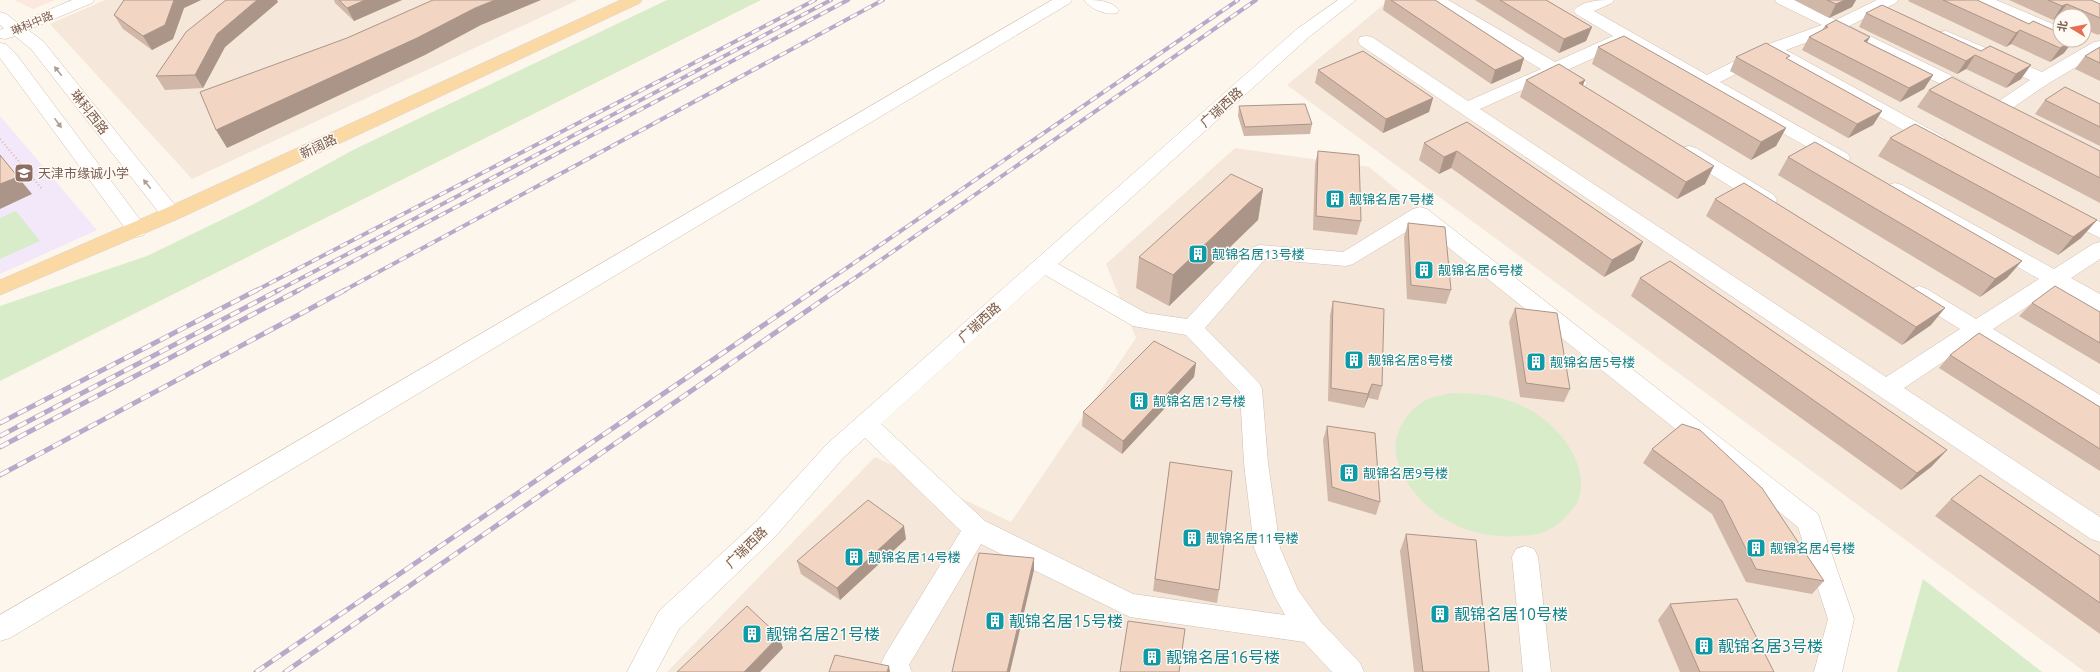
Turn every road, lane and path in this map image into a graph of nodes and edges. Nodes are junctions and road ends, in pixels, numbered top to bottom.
1 (74, 0) edge
2 (86, 0) edge
3 (634, 0) edge
4 (1064, 0) edge
5 (1348, 0) edge
6 (1436, 0) edge
7 (1606, 0) edge
8 (1783, 0) edge
9 (1982, 0) edge
10 (1878, 2) edge
11 (1900, 15) edge
12 (1836, 26) junction
13 (6, 28) edge
14 (1928, 28) edge
15 (2052, 30) edge
16 (1626, 37) junction
17 (1366, 41) dead end
18 (0, 48) edge
19 (2099, 48) edge
20 (1772, 49) junction
21 (1554, 69) junction
22 (2043, 79) junction
23 (1707, 82) junction
24 (1595, 94) edge
25 (1467, 108) junction
26 (0, 139) edge
27 (1677, 144) edge
28 (1953, 150) edge
29 (1858, 168) edge
30 (1879, 179) edge
31 (42, 189) dead end
32 (2051, 204) edge
33 (1785, 212) edge
34 (171, 214) junction
35 (136, 230) junction
36 (2100, 231) edge
37 (2100, 249) edge
38 (1044, 265) junction
39 (2054, 278) junction
40 (1901, 283) edge
41 (0, 288) edge
42 (2100, 304) edge
43 (1192, 328) junction
44 (1976, 329) junction
45 (1886, 388) junction
46 (2100, 406) edge
47 (865, 424) junction
48 (976, 529) junction
49 (2100, 530) edge
50 (1524, 557) dead end
51 (0, 629) edge
52 (1311, 631) junction
53 (641, 672) edge
54 (898, 672) edge
55 (1350, 672) edge
56 (1537, 672) edge
57 (1828, 672) edge

1 - 13 street, 琳科中路
2 - 13 street, 琳科中路
3 - 34 main road, 新阔路
4 - 51 street
5 - 38 street, 广瑞西路
6 - 21 street
7 - 16 street
8 - 12 street
9 - 15 street
10 - 11 street
10 - 12 street
12 - 20 street
12 - 22 street
34 -> 13 street, 琳科西路
14 - 22 street
16 - 21 street
16 - 23 street
17 - 25 street
18 -> 35 street
19 - 22 street
20 - 23 street
20 - 28 street
21 - 24 street
21 - 25 street
23 - 29 street
25 - 45 street
26 - 31 path
27 - 33 street
30 - 39 street
32 - 36 street
34 - 35 main road, 新阔路
35 - 41 main road, 新阔路
37 - 39 street
38 - 43 street
38 - 47 street, 广瑞西路
39 - 42 street
39 - 44 street
40 - 44 street
43 - 52 street
43 - 57 street
44 - 45 street
44 - 46 street
45 - 49 street
47 - 48 street
47 - 53 street, 广瑞西路
48 - 52 street
48 - 54 street
50 - 56 street
52 - 55 street

